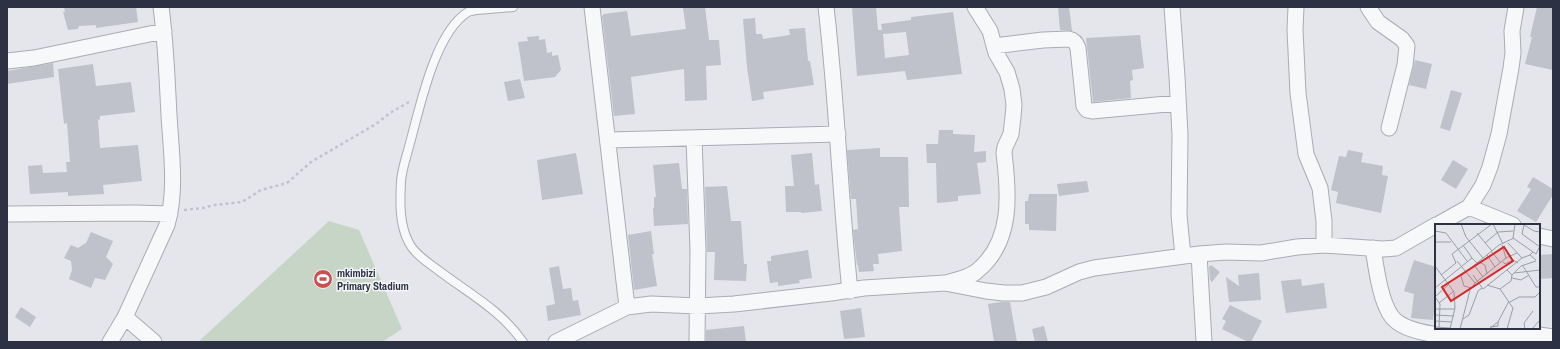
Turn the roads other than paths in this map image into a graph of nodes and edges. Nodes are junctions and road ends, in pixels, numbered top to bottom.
1 (161, 7) edge
2 (513, 7) edge
3 (592, 7) edge
4 (826, 7) edge
5 (975, 7) edge
6 (1172, 7) edge
7 (1296, 7) edge
8 (1368, 7) edge
9 (1516, 7) edge
10 (164, 31) junction
11 (994, 46) junction
12 (7, 61) edge
13 (1178, 103) junction
14 (1388, 128) dead end
15 (838, 134) junction
16 (694, 138) junction
17 (609, 140) junction
18 (1469, 207) junction
19 (170, 212) junction
20 (7, 214) edge
21 (1438, 224) edge
22 (1511, 224) edge
23 (1435, 226) edge
24 (1540, 236) edge
25 (1553, 239) edge
26 (1324, 245) junction
27 (1373, 248) junction
28 (1199, 254) junction
29 (1183, 256) junction
30 (945, 283) junction
31 (850, 290) junction
32 (698, 306) junction
33 (627, 307) junction
34 (125, 317) junction
35 (1433, 331) edge
36 (1553, 337) edge
37 (110, 342) edge
38 (154, 342) edge
39 (523, 342) edge
40 (556, 342) edge
41 (697, 342) edge
42 (1204, 342) edge

1 - 10 street
2 - 39 lane
3 - 17 street
4 - 15 street
5 - 11 street
6 - 13 street
7 - 26 street
8 - 14 street
9 - 18 street
10 - 12 street
10 - 19 street
11 - 13 street
11 - 30 street
13 - 29 street
15 - 16 street
15 - 31 street
16 - 17 street
16 - 32 street
17 - 33 street
18 - 21 street
18 - 22 street
19 - 20 street
19 - 34 street
23 - 27 street
24 - 25 street
26 - 27 street
26 - 28 street
27 - 35 street
28 - 29 street
28 - 42 street
29 - 30 street
30 - 31 street
31 - 32 street
32 - 33 street
32 - 41 street
33 - 40 street
34 - 37 street
34 - 38 street
35 - 36 street

